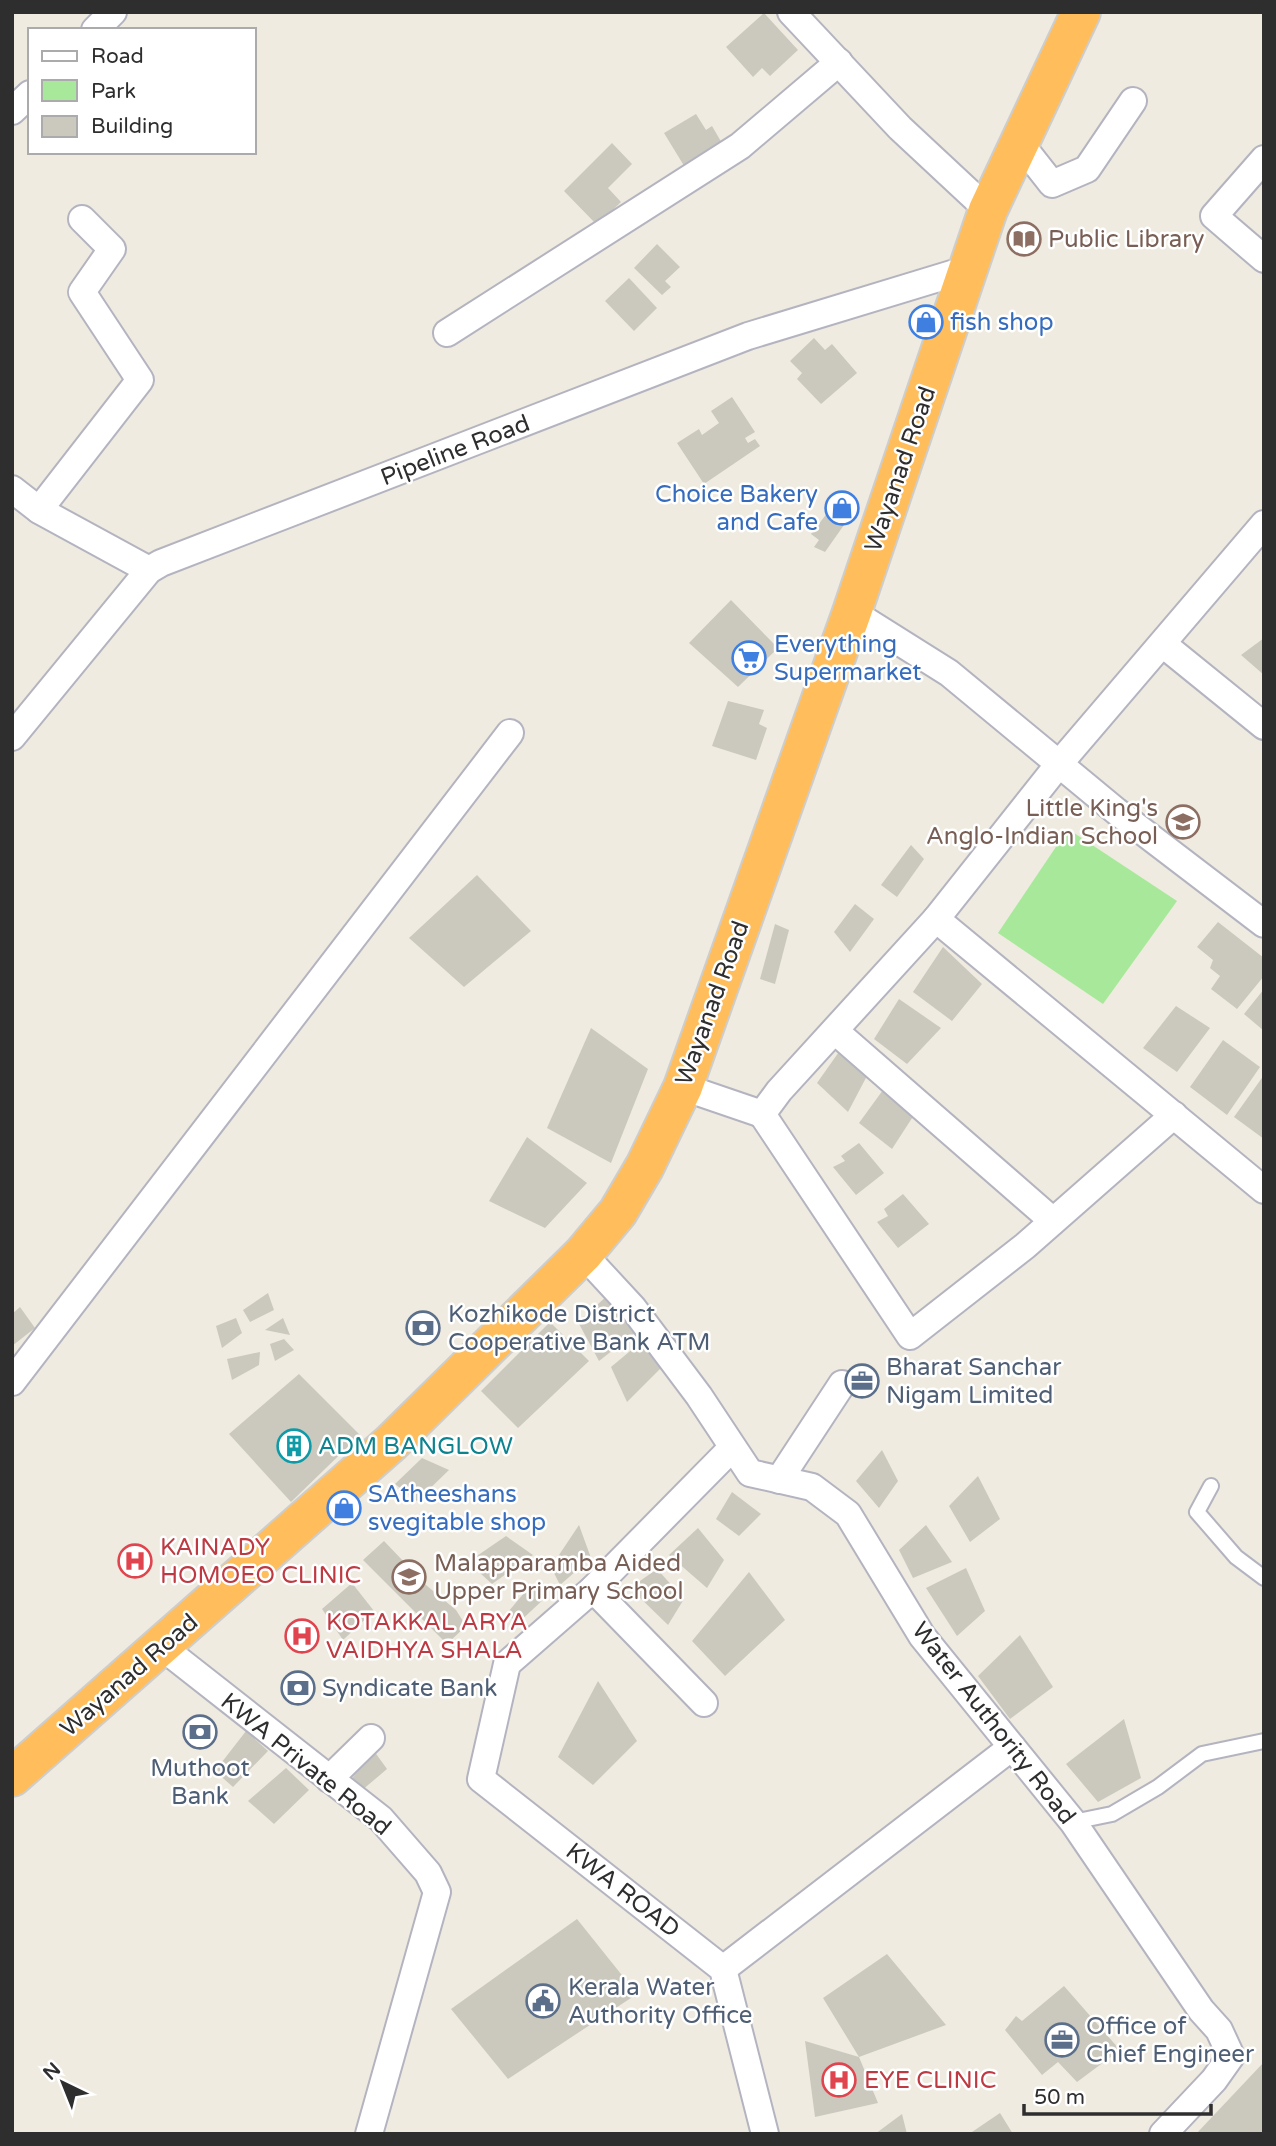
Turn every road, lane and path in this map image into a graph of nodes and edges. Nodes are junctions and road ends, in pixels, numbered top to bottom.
1 (113, 12) edge
2 (791, 12) edge
3 (1081, 12) edge
4 (97, 28) edge
5 (839, 62) junction
6 (28, 96) edge
7 (1133, 100) dead end
8 (12, 111) edge
9 (1019, 142) junction
10 (1264, 159) edge
11 (988, 210) junction
12 (82, 219) dead end
13 (1264, 259) edge
14 (968, 269) junction
15 (447, 333) dead end
16 (12, 489) edge
17 (39, 510) junction
18 (1264, 524) edge
19 (149, 570) junction
20 (852, 612) junction
21 (1164, 645) junction
22 (1264, 726) edge
23 (510, 733) dead end
24 (12, 737) edge
25 (1059, 764) junction
26 (936, 919) junction
27 (1264, 924) edge
28 (835, 1031) junction
29 (682, 1087) junction
30 (762, 1114) junction
31 (1174, 1115) junction
32 (1259, 1176) edge
33 (1053, 1222) junction
34 (583, 1254) junction
35 (12, 1382) edge
36 (842, 1384) dead end
37 (731, 1449) junction
38 (779, 1480) junction
39 (1211, 1486) dead end
40 (1264, 1578) edge
41 (593, 1589) junction
42 (162, 1647) junction
43 (704, 1703) dead end
44 (371, 1738) dead end
45 (1264, 1741) edge
46 (1012, 1747) junction
47 (15, 1767) edge
48 (329, 1779) junction
49 (1073, 1822) junction
50 (723, 1969) junction
51 (369, 2134) edge
52 (765, 2134) edge
53 (1163, 2134) edge

1 - 4 street
2 - 5 street
3 - 9 highway, Wayanad Road
5 - 11 street
5 - 15 street
6 - 8 street
7 - 9 street
9 - 11 highway, Wayanad Road
10 - 13 street
11 - 14 highway, Wayanad Road
12 - 17 street
14 - 19 street, Pipeline Road
14 - 20 highway, Wayanad Road
16 - 17 street
17 - 19 street
18 - 21 street
19 - 24 street, Pipeline Road
20 - 25 street
20 - 29 highway, Wayanad Road
21 - 22 street
21 - 25 street
23 - 35 street
25 - 26 street
25 - 27 street
26 - 28 street
26 - 31 street
28 - 30 street
28 - 33 street
29 - 30 street
29 - 34 highway, Wayanad Road
30 - 33 street
31 - 32 street
31 - 33 street
34 - 37 street, Water Authority Road
34 - 42 highway, Wayanad Road
36 - 38 street
37 - 38 street, Water Authority Road
37 - 41 street
38 - 46 street, Water Authority Road
39 - 40 lane
41 - 43 street
41 - 50 street, KWA ROAD
42 - 47 highway, Wayanad Road
42 - 48 street, KWA Private Road
44 - 48 street
45 - 49 lane
46 - 49 street, Water Authority Road
46 - 50 street
48 - 51 street, KWA Private Road
49 - 53 street, Water Authority Road
50 - 52 street

